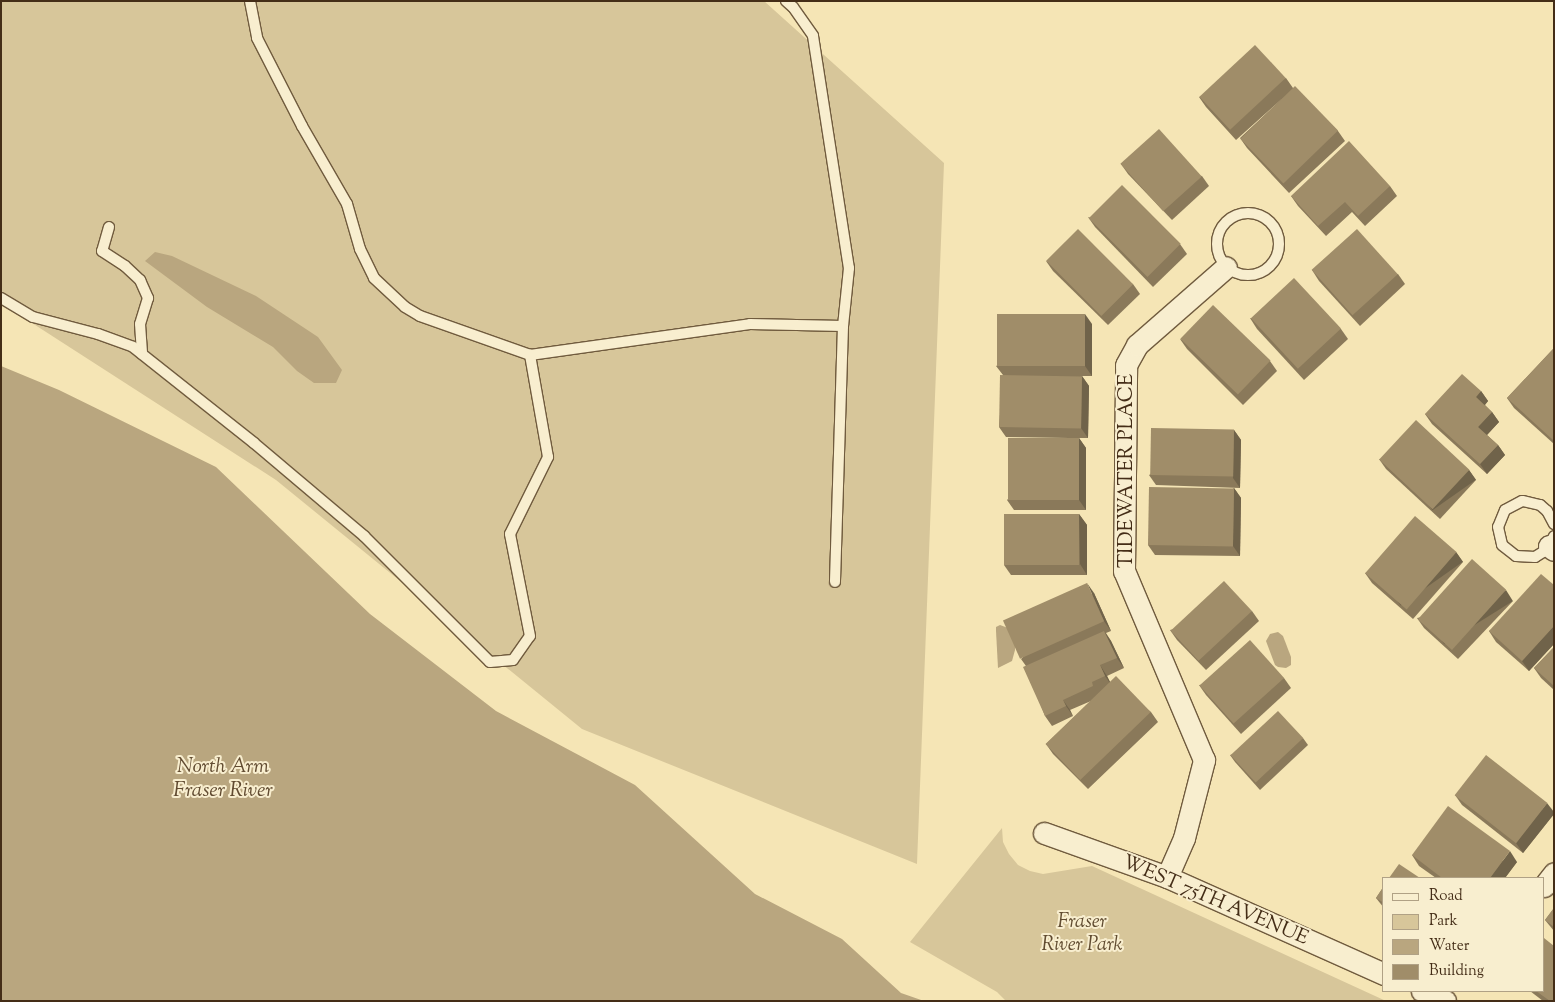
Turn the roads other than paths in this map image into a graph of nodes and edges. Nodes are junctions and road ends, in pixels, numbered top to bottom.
1 (250, 1) edge
2 (786, 1) edge
3 (109, 227) dead end
4 (1226, 267) junction
5 (1, 298) edge
6 (843, 326) junction
7 (142, 354) junction
8 (530, 355) junction
9 (1554, 524) edge
10 (1552, 544) edge
11 (835, 582) dead end
12 (1044, 833) dead end
13 (1554, 873) edge
14 (1167, 877) junction
15 (1545, 885) edge
16 (1382, 973) edge
17 (1424, 992) edge
18 (1445, 1001) edge

1 - 8 lane
2 - 6 lane
3 - 7 lane
4 - 4 lane
4 - 14 street, TIDEWATER PLACE
5 - 7 lane
6 - 8 lane
6 - 11 lane
7 - 8 lane
9 - 10 lane
12 - 14 street, WEST 75TH AVENUE
13 - 15 street
14 - 16 street, WEST 75TH AVENUE
17 - 18 street

